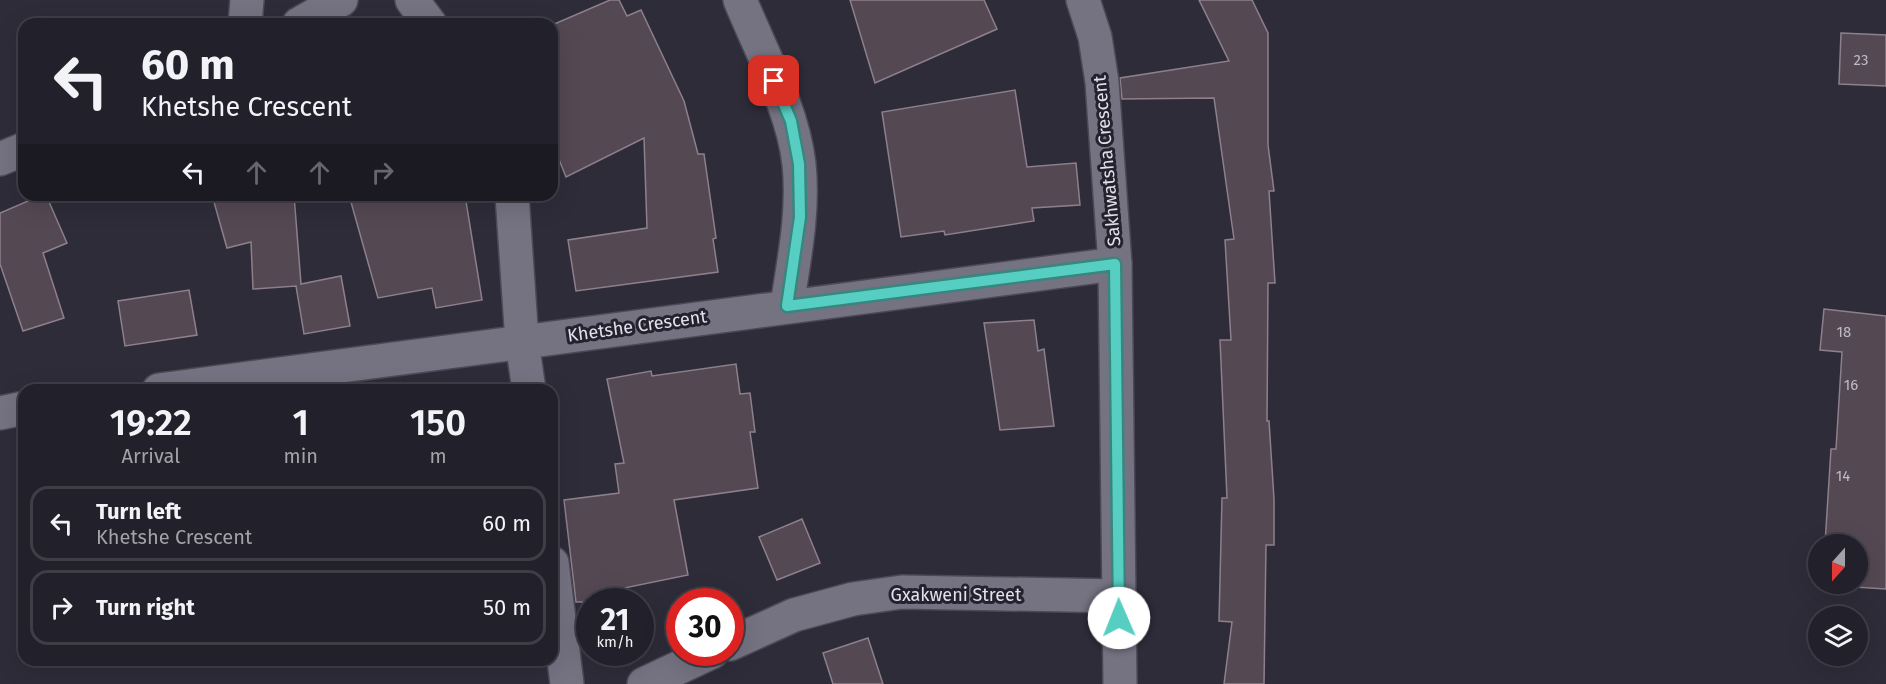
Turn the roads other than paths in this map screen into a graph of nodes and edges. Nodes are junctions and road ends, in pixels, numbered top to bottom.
1 (247, 0) edge
2 (341, 0) edge
3 (412, 0) edge
4 (740, 0) edge
5 (1083, 0) edge
6 (246, 18) edge
7 (309, 18) edge
8 (426, 18) edge
9 (18, 152) edge
10 (0, 159) edge
11 (512, 201) edge
12 (1115, 264) junction
13 (787, 306) junction
14 (522, 342) junction
15 (204, 384) edge
16 (528, 384) edge
17 (18, 409) edge
18 (0, 413) edge
19 (1118, 596) junction
20 (558, 611) edge
21 (744, 638) edge
22 (682, 666) edge
23 (567, 684) edge
24 (644, 684) edge
25 (1120, 684) edge

1 - 6 street
2 - 7 street
3 - 8 street
4 - 13 street
5 - 12 street, Sakhwatsha Crescent
9 - 10 street
11 - 14 street
12 - 13 street, Khetshe Crescent
12 - 19 street, Sakhwatsha Crescent
13 - 14 street, Khetshe Crescent
14 - 15 street, Khetshe Crescent
14 - 16 street
17 - 18 street
19 - 21 street, Gxakweni Street
19 - 25 street, Sakhwatsha Crescent
20 - 23 street
22 - 24 street

